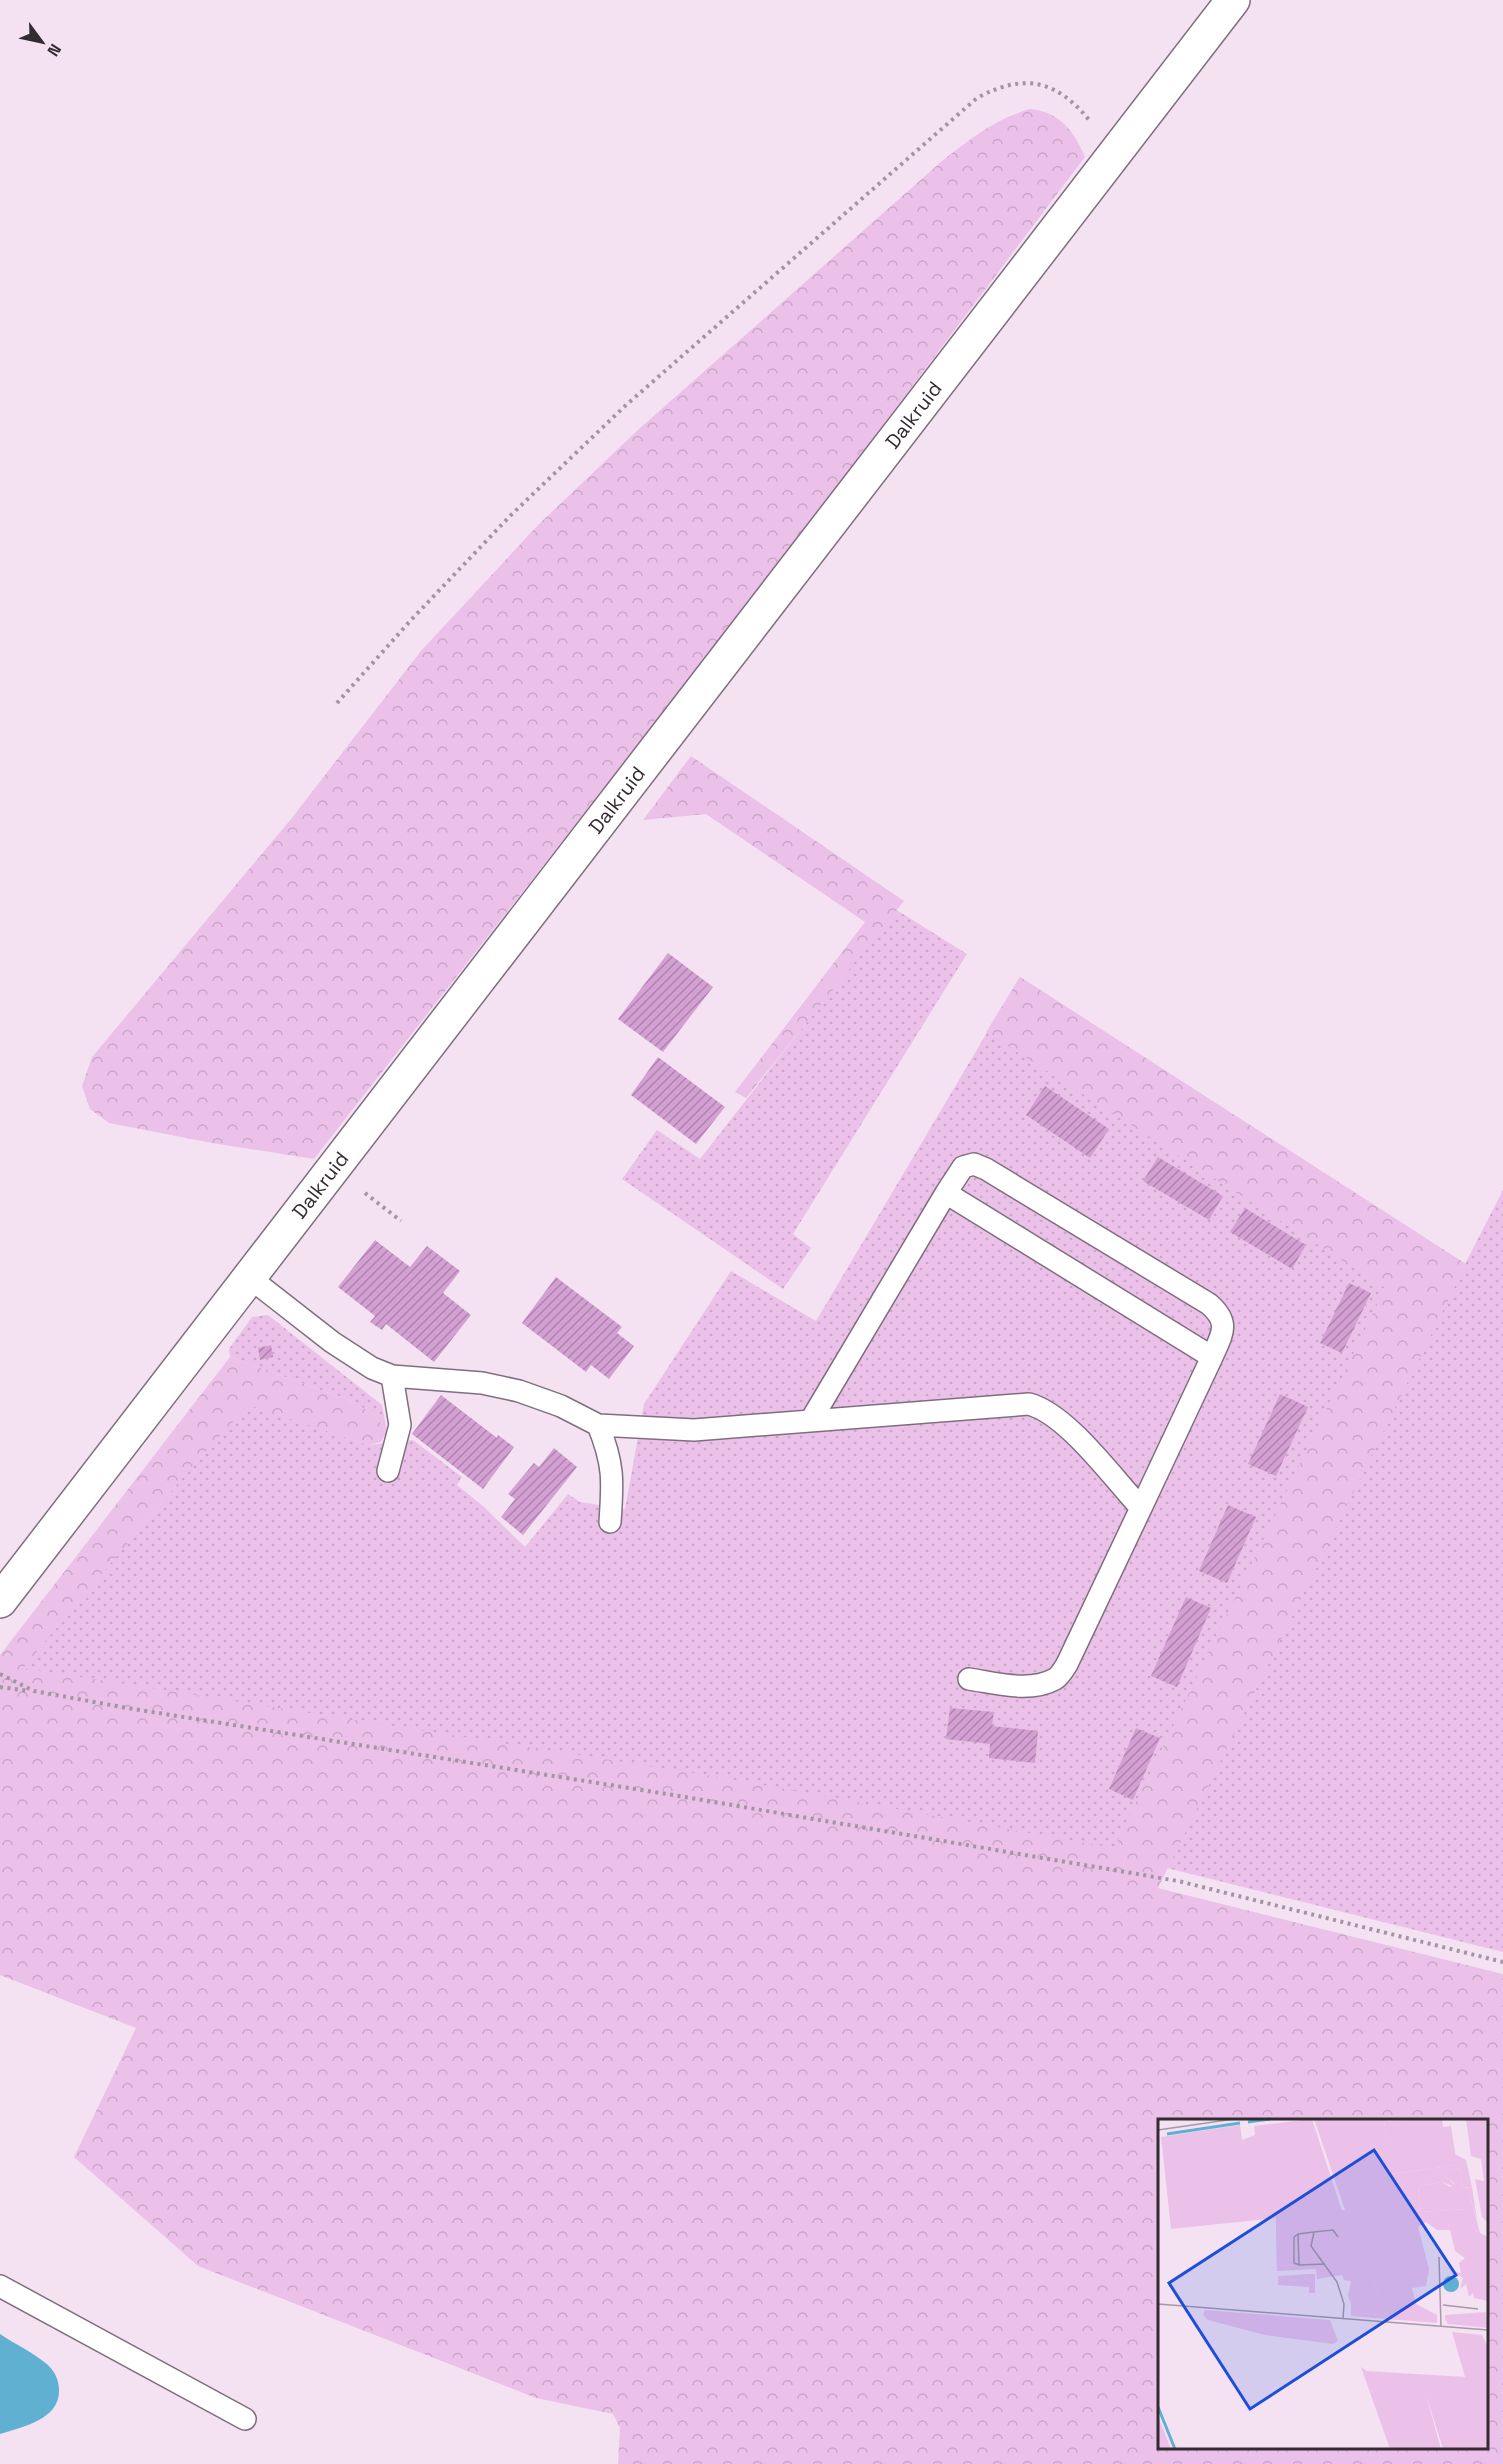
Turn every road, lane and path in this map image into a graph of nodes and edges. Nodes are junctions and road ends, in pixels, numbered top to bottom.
1 (1233, 0) edge
2 (1113, 156) junction
3 (336, 703) dead end
4 (334, 1169) junction
5 (946, 1193) junction
6 (401, 1221) dead end
7 (250, 1278) junction
8 (1212, 1357) junction
9 (392, 1376) junction
10 (811, 1420) junction
11 (598, 1425) junction
12 (388, 1471) dead end
13 (1141, 1508) junction
14 (610, 1522) dead end
15 (0, 1601) edge
16 (0, 1674) edge
17 (969, 1679) dead end
18 (0, 1688) edge
19 (34, 1691) junction
20 (1503, 1962) edge
21 (0, 2286) edge
22 (245, 2420) dead end

1 - 2 street, Dalkruid
2 - 3 path
2 - 4 street, Dalkruid
4 - 6 path
4 - 7 street, Dalkruid
5 - 8 lane
5 - 8 lane
5 - 10 lane
7 - 9 lane
7 - 15 street, Dalkruid
8 - 13 lane
9 - 11 lane
9 - 12 lane
10 - 11 lane
10 - 13 lane
11 - 14 lane
13 - 17 lane
16 - 19 path
18 - 19 path
19 - 20 path
21 - 22 lane

